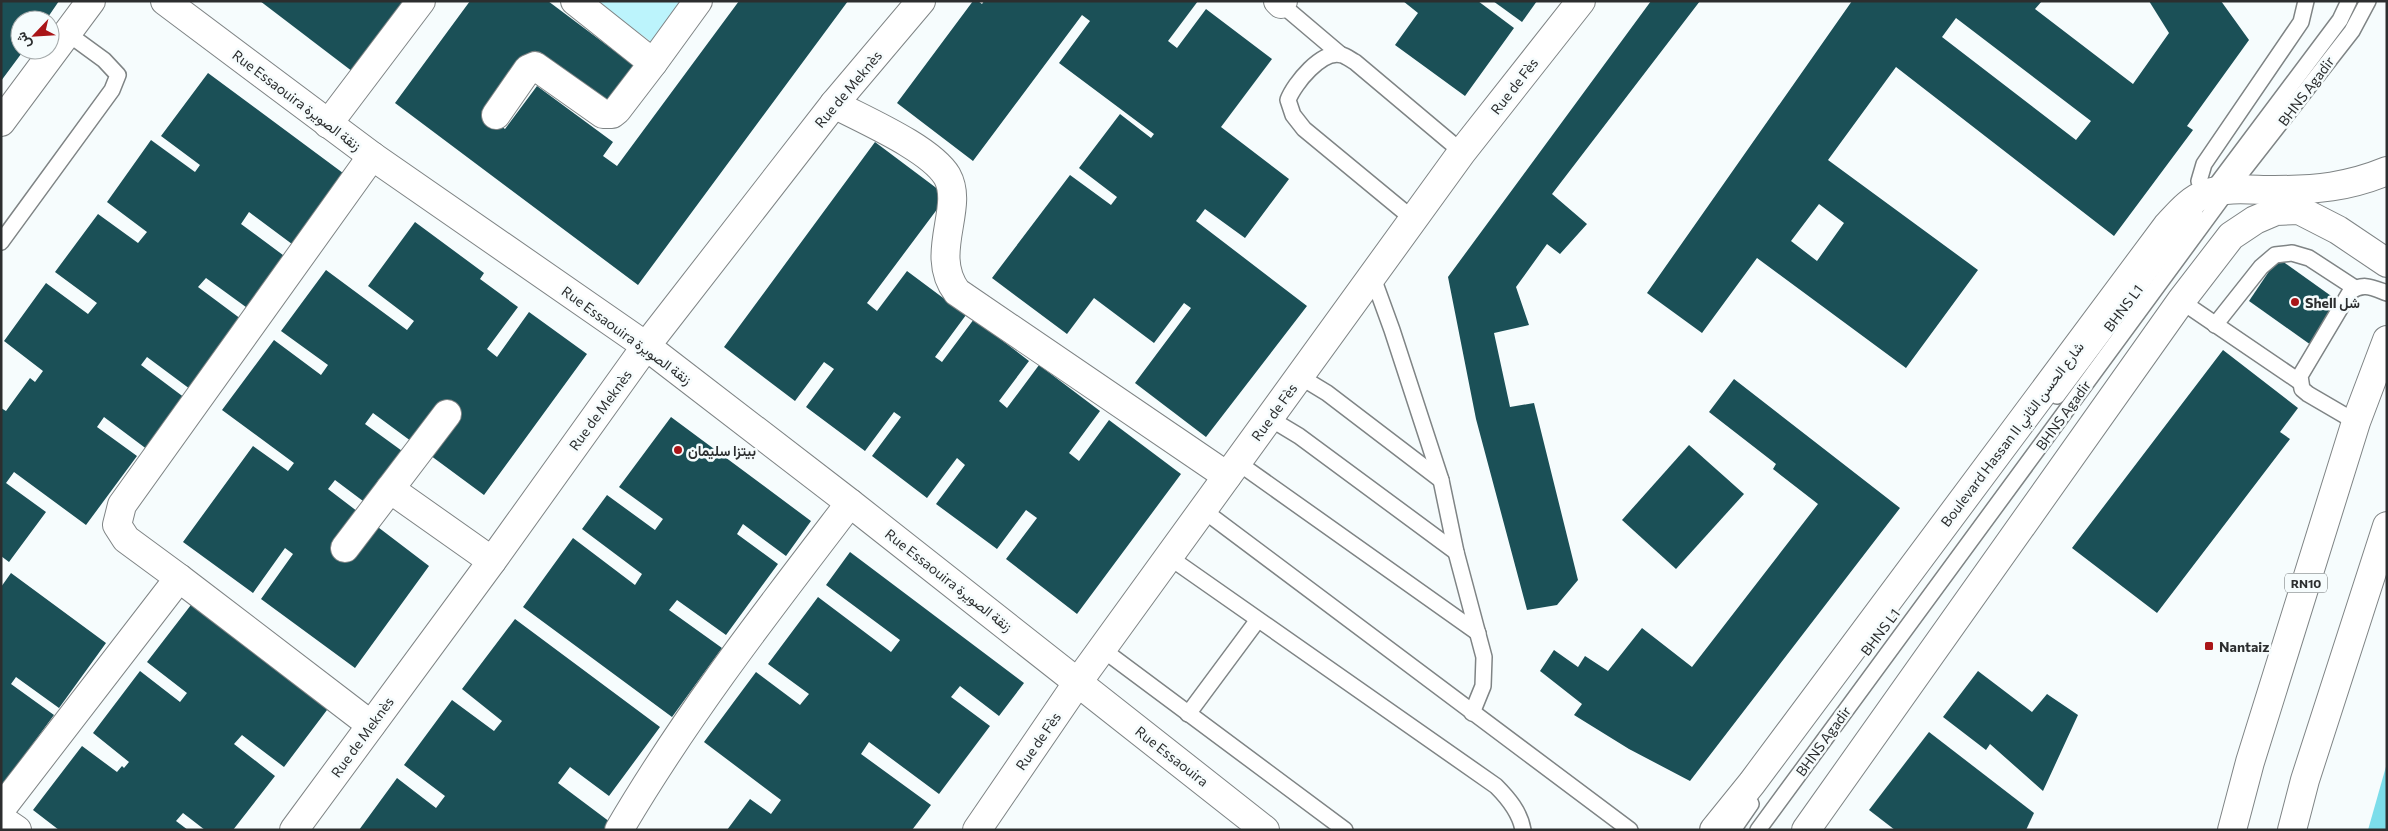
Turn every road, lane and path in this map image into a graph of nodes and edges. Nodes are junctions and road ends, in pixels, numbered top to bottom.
1 (91, 1) edge
2 (165, 1) edge
3 (575, 1) edge
4 (698, 1) edge
5 (921, 1) edge
6 (1581, 1) edge
7 (2306, 1) edge
8 (2349, 1) edge
9 (2368, 1) edge
10 (418, 2) edge
11 (1281, 2) edge
12 (67, 33) junction
13 (1340, 54) junction
14 (653, 63) junction
15 (834, 104) junction
16 (496, 115) dead end
17 (1, 122) edge
18 (328, 124) junction
19 (1462, 152) junction
20 (372, 156) junction
21 (2387, 171) edge
22 (2216, 192) junction
23 (1413, 219) junction
24 (1, 242) edge
25 (2387, 263) edge
26 (1372, 276) junction
27 (2355, 288) junction
28 (2387, 293) edge
29 (2181, 301) junction
30 (2215, 325) junction
31 (2387, 340) edge
32 (646, 346) junction
33 (1299, 376) junction
34 (2300, 382) junction
35 (447, 414) dead end
36 (1269, 418) junction
37 (2356, 422) junction
38 (1232, 469) junction
39 (1440, 480) junction
40 (390, 489) junction
41 (850, 503) junction
42 (1203, 510) junction
43 (2387, 526) edge
44 (345, 548) dead end
45 (1456, 552) junction
46 (1169, 557) junction
47 (492, 561) junction
48 (179, 578) junction
49 (1257, 621) junction
50 (1478, 633) junction
51 (1102, 649) junction
52 (1078, 682) junction
53 (1472, 713) junction
54 (1188, 714) junction
55 (371, 725) junction
56 (1, 809) edge
57 (1, 819) edge
58 (1817, 825) edge
59 (17, 830) edge
60 (294, 830) edge
61 (619, 830) edge
62 (977, 830) edge
63 (1265, 830) edge
64 (1344, 830) edge
65 (1523, 830) edge
66 (1630, 830) edge
67 (1714, 830) edge
68 (1733, 830) edge
69 (1758, 830) edge
70 (2232, 830) edge
71 (2292, 830) edge

1 - 12 street
2 - 18 street, Rue Essaouira زنقة الصويرة
3 - 14 street
4 - 14 street
5 - 15 street, Rue de Meknès
6 - 19 street, Rue de Fès
7 - 22 lane
8 - 22 lane, BHNS L1
9 - 22 lane, BHNS Agadir
10 - 18 street
11 - 13 lane
12 - 17 street
12 - 24 lane
13 - 19 lane
13 - 23 lane
14 - 16 street
15 - 32 street, Rue de Meknès
15 - 38 street
18 - 20 street, Rue Essaouira زنقة الصويرة
19 - 23 street, Rue de Fès
20 - 32 street, Rue Essaouira زنقة الصويرة
20 - 48 street
21 - 22 street, Boulevard Hassan II شارع الحسن الثاني
22 - 67 street, Boulevard Hassan II شارع الحسن الثاني
22 - 68 lane, BHNS L1
22 - 69 lane, BHNS Agadir
23 - 26 street, Rue de Fès
25 - 29 street
26 - 33 street, Rue de Fès
26 - 39 lane
27 - 28 lane
27 - 30 lane
27 - 34 lane
29 - 30 lane
29 - 58 street
30 - 34 lane
31 - 37 street, RN10
32 - 41 street, Rue Essaouira زنقة الصويرة
32 - 47 street, Rue de Meknès
33 - 36 street, Rue de Fès
33 - 39 lane
34 - 37 lane
35 - 40 street
36 - 38 street, Rue de Fès
36 - 45 lane
37 - 70 street, RN10
38 - 42 street, Rue de Fès
38 - 50 lane
39 - 45 lane
40 - 44 street
40 - 47 street
41 - 52 street, Rue Essaouira زنقة الصويرة
41 - 61 street
42 - 46 street, Rue de Fès
42 - 53 lane
43 - 71 street
45 - 50 lane
46 - 49 lane
46 - 51 street, Rue de Fès
47 - 55 street, Rue de Meknès
48 - 55 street
48 - 56 street
49 - 54 lane
49 - 65 lane
50 - 53 lane
51 - 52 street, Rue de Fès
51 - 54 lane
52 - 62 street, Rue de Fès
52 - 63 street, Rue Essaouira
53 - 66 lane
54 - 64 lane
55 - 60 street, Rue de Meknès
57 - 59 street

